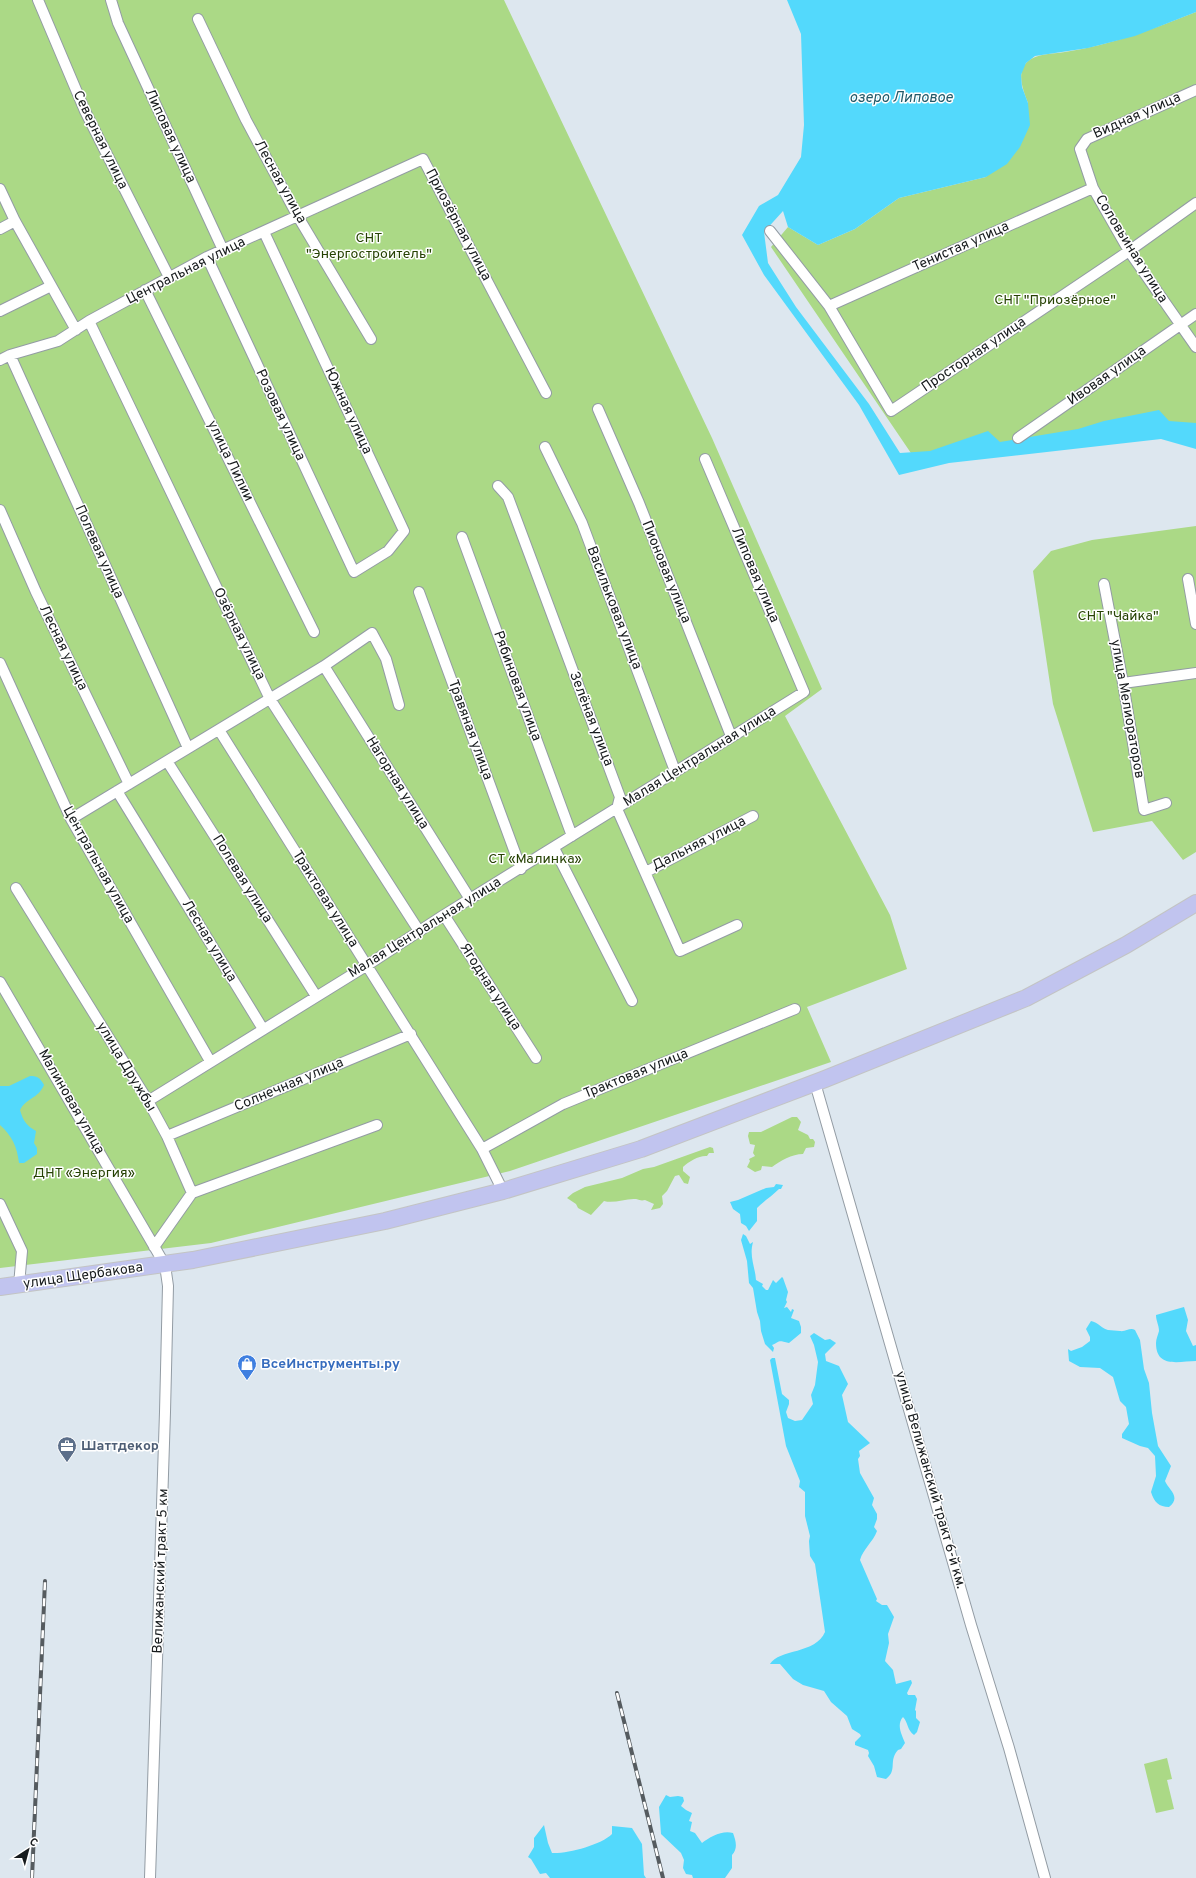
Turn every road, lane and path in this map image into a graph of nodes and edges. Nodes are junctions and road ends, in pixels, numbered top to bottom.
1 (38, 0) edge
2 (111, 0) edge
3 (198, 19) dead end
4 (1196, 90) edge
5 (1081, 145) joint
6 (1093, 188) junction
7 (0, 189) edge
8 (1196, 203) edge
9 (297, 215) junction
10 (16, 221) junction
11 (0, 229) edge
12 (770, 231) dead end
13 (264, 232) junction
14 (223, 250) junction
15 (1129, 251) junction
16 (207, 258) junction
17 (169, 277) junction
18 (51, 286) junction
19 (145, 290) junction
20 (829, 306) junction
21 (0, 311) edge
22 (1196, 314) edge
23 (89, 321) junction
24 (1180, 325) junction
25 (76, 330) junction
26 (371, 340) dead end
27 (1196, 347) edge
28 (10, 355) junction
29 (0, 360) edge
30 (546, 393) dead end
31 (598, 409) dead end
32 (1018, 438) dead end
33 (545, 447) dead end
34 (705, 458) dead end
35 (498, 486) dead end
36 (0, 510) edge
37 (462, 537) dead end
38 (354, 572) joint
39 (1188, 579) dead end
40 (1104, 584) dead end
41 (419, 592) dead end
42 (1196, 624) edge
43 (314, 632) dead end
44 (0, 663) edge
45 (324, 666) junction
46 (1196, 673) edge
47 (1123, 683) junction
48 (804, 692) joint
49 (270, 699) junction
50 (399, 705) dead end
51 (219, 730) junction
52 (731, 736) junction
53 (188, 748) junction
54 (167, 761) junction
55 (675, 771) junction
56 (129, 784) junction
57 (117, 791) junction
58 (1166, 803) dead end
59 (617, 809) junction
60 (753, 816) dead end
61 (71, 819) junction
62 (572, 836) junction
63 (554, 848) junction
64 (521, 869) junction
65 (646, 872) junction
66 (16, 888) dead end
67 (470, 899) junction
68 (1196, 903) edge
69 (444, 915) junction
70 (737, 925) dead end
71 (419, 931) junction
72 (366, 966) junction
73 (0, 982) edge
74 (316, 996) junction
75 (632, 1001) dead end
76 (795, 1009) dead end
77 (263, 1029) junction
78 (411, 1034) junction
79 (536, 1058) dead end
80 (210, 1062) junction
81 (815, 1083) junction
82 (148, 1101) junction
83 (377, 1125) dead end
84 (168, 1136) junction
85 (482, 1149) junction
86 (503, 1191) junction
87 (192, 1193) junction
88 (0, 1204) edge
89 (154, 1248) junction
90 (165, 1265) junction
91 (19, 1285) junction
92 (0, 1287) edge
93 (150, 1878) edge
94 (1045, 1878) edge

1 - 17 street, Северная улица
2 - 14 street, Липовая улица
3 - 9 street, Лесная улица
4 - 5 street, Видная улица
5 - 6 street, Соловьиная улица
6 - 15 street, Соловьиная улица
6 - 20 street, Тенистая улица
7 - 10 street
8 - 15 street, Просторная улица
9 - 13 street, Центральная улица
9 - 26 street, Лесная улица
9 - 30 street, Приозёрная улица
10 - 11 street
10 - 18 street
12 - 20 street
13 - 14 street, Центральная улица
13 - 38 street, Южная улица
14 - 16 street, Центральная улица
15 - 20 street, Просторная улица
15 - 24 street, Соловьиная улица
16 - 17 street, Центральная улица
16 - 38 street, Розовая улица
17 - 19 street, Центральная улица
18 - 21 street
18 - 25 street
19 - 23 street, Центральная улица
19 - 43 street, улица Лилии
22 - 24 street, Ивовая улица
23 - 25 street, Центральная улица
23 - 49 street, Озёрная улица
24 - 27 street, Соловьиная улица
24 - 32 street, Ивовая улица
25 - 28 street, Центральная улица
28 - 29 street, Центральная улица
28 - 53 street, Полевая улица
31 - 52 street, Пионовая улица
33 - 55 street, Васильковая улица
34 - 48 street, Липовая улица
35 - 59 street, Зелёная улица
36 - 56 street, Лесная улица
37 - 62 street, Рябиновая улица
39 - 42 street
40 - 47 street, улица Мелиораторов
41 - 64 street, Травяная улица
44 - 61 street, Центральная улица
45 - 49 street
45 - 50 street
45 - 67 street, Нагорная улица
46 - 47 street
47 - 58 street, улица Мелиораторов
48 - 52 street, Малая Центральная улица
49 - 51 street
49 - 71 street, Озёрная улица
51 - 53 street
51 - 72 street, Трактовая улица
52 - 55 street, Малая Центральная улица
53 - 54 street
54 - 56 street
54 - 74 street, Полевая улица
55 - 59 street, Малая Центральная улица
56 - 57 street
57 - 61 street
57 - 77 street, Лесная улица
59 - 62 street, Малая Центральная улица
59 - 65 street, Зелёная улица
60 - 65 street, Дальняя улица
61 - 80 street, Центральная улица
62 - 63 street, Малая Центральная улица
63 - 64 street, Малая Центральная улица
63 - 75 street
64 - 67 street, Малая Центральная улица
65 - 70 street, Зелёная улица
66 - 82 street, улица Дружбы
67 - 69 street, Малая Центральная улица
68 - 81 main road, улица Щербакова
69 - 71 street, Малая Центральная улица
69 - 79 street, Ягодная улица
71 - 72 street, Малая Центральная улица
72 - 74 street, Малая Центральная улица
72 - 78 street, Трактовая улица
73 - 89 street, Малиновая улица
74 - 77 street, Малая Центральная улица
76 - 85 street, Трактовая улица
77 - 80 street, Малая Центральная улица
78 - 84 street, Солнечная улица
78 - 85 street, Трактовая улица
80 - 82 street, Малая Центральная улица
81 - 86 main road, улица Щербакова
81 - 94 street, улица Велижанский тракт 6-й км.
82 - 84 street, улица Дружбы
83 - 87 street
84 - 87 street, улица Дружбы
85 - 86 street, Трактовая улица
86 - 90 main road, улица Щербакова
87 - 89 street
88 - 91 street
89 - 90 street, Малиновая улица
90 - 91 main road, улица Щербакова
90 - 93 street, Велижанский тракт 5 км
91 - 92 main road, улица Щербакова

